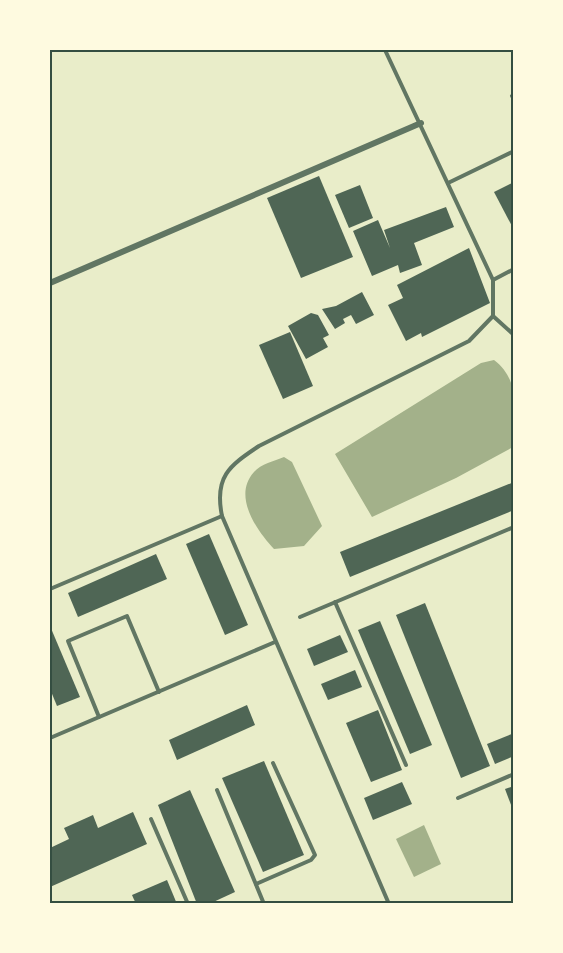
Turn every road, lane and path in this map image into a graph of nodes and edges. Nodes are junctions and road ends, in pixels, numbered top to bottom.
1 (385, 50) edge
2 (421, 123) junction
3 (513, 151) edge
4 (448, 183) junction
5 (513, 269) edge
6 (493, 280) junction
7 (50, 283) edge
8 (493, 316) junction
9 (513, 335) edge
10 (222, 516) junction
11 (513, 527) edge
12 (50, 589) edge
13 (335, 602) junction
14 (300, 617) dead end
15 (275, 642) junction
16 (159, 692) junction
17 (99, 717) junction
18 (50, 738) edge
19 (273, 763) dead end
20 (406, 765) dead end
21 (513, 774) edge
22 (217, 790) dead end
23 (458, 798) dead end
24 (151, 819) dead end
25 (256, 884) junction
26 (188, 903) edge
27 (264, 903) edge
28 (389, 903) edge

1 - 2 lane
2 - 4 lane
2 - 7 street
3 - 4 lane
4 - 6 lane
5 - 6 lane
6 - 8 lane
8 - 9 lane
8 - 10 lane
10 - 12 lane
10 - 15 lane
11 - 13 lane
13 - 14 lane
13 - 20 lane
15 - 16 lane
15 - 28 lane
16 - 17 lane
16 - 17 lane
17 - 18 lane
19 - 25 lane
21 - 23 lane
22 - 25 lane
24 - 26 lane
25 - 27 lane

